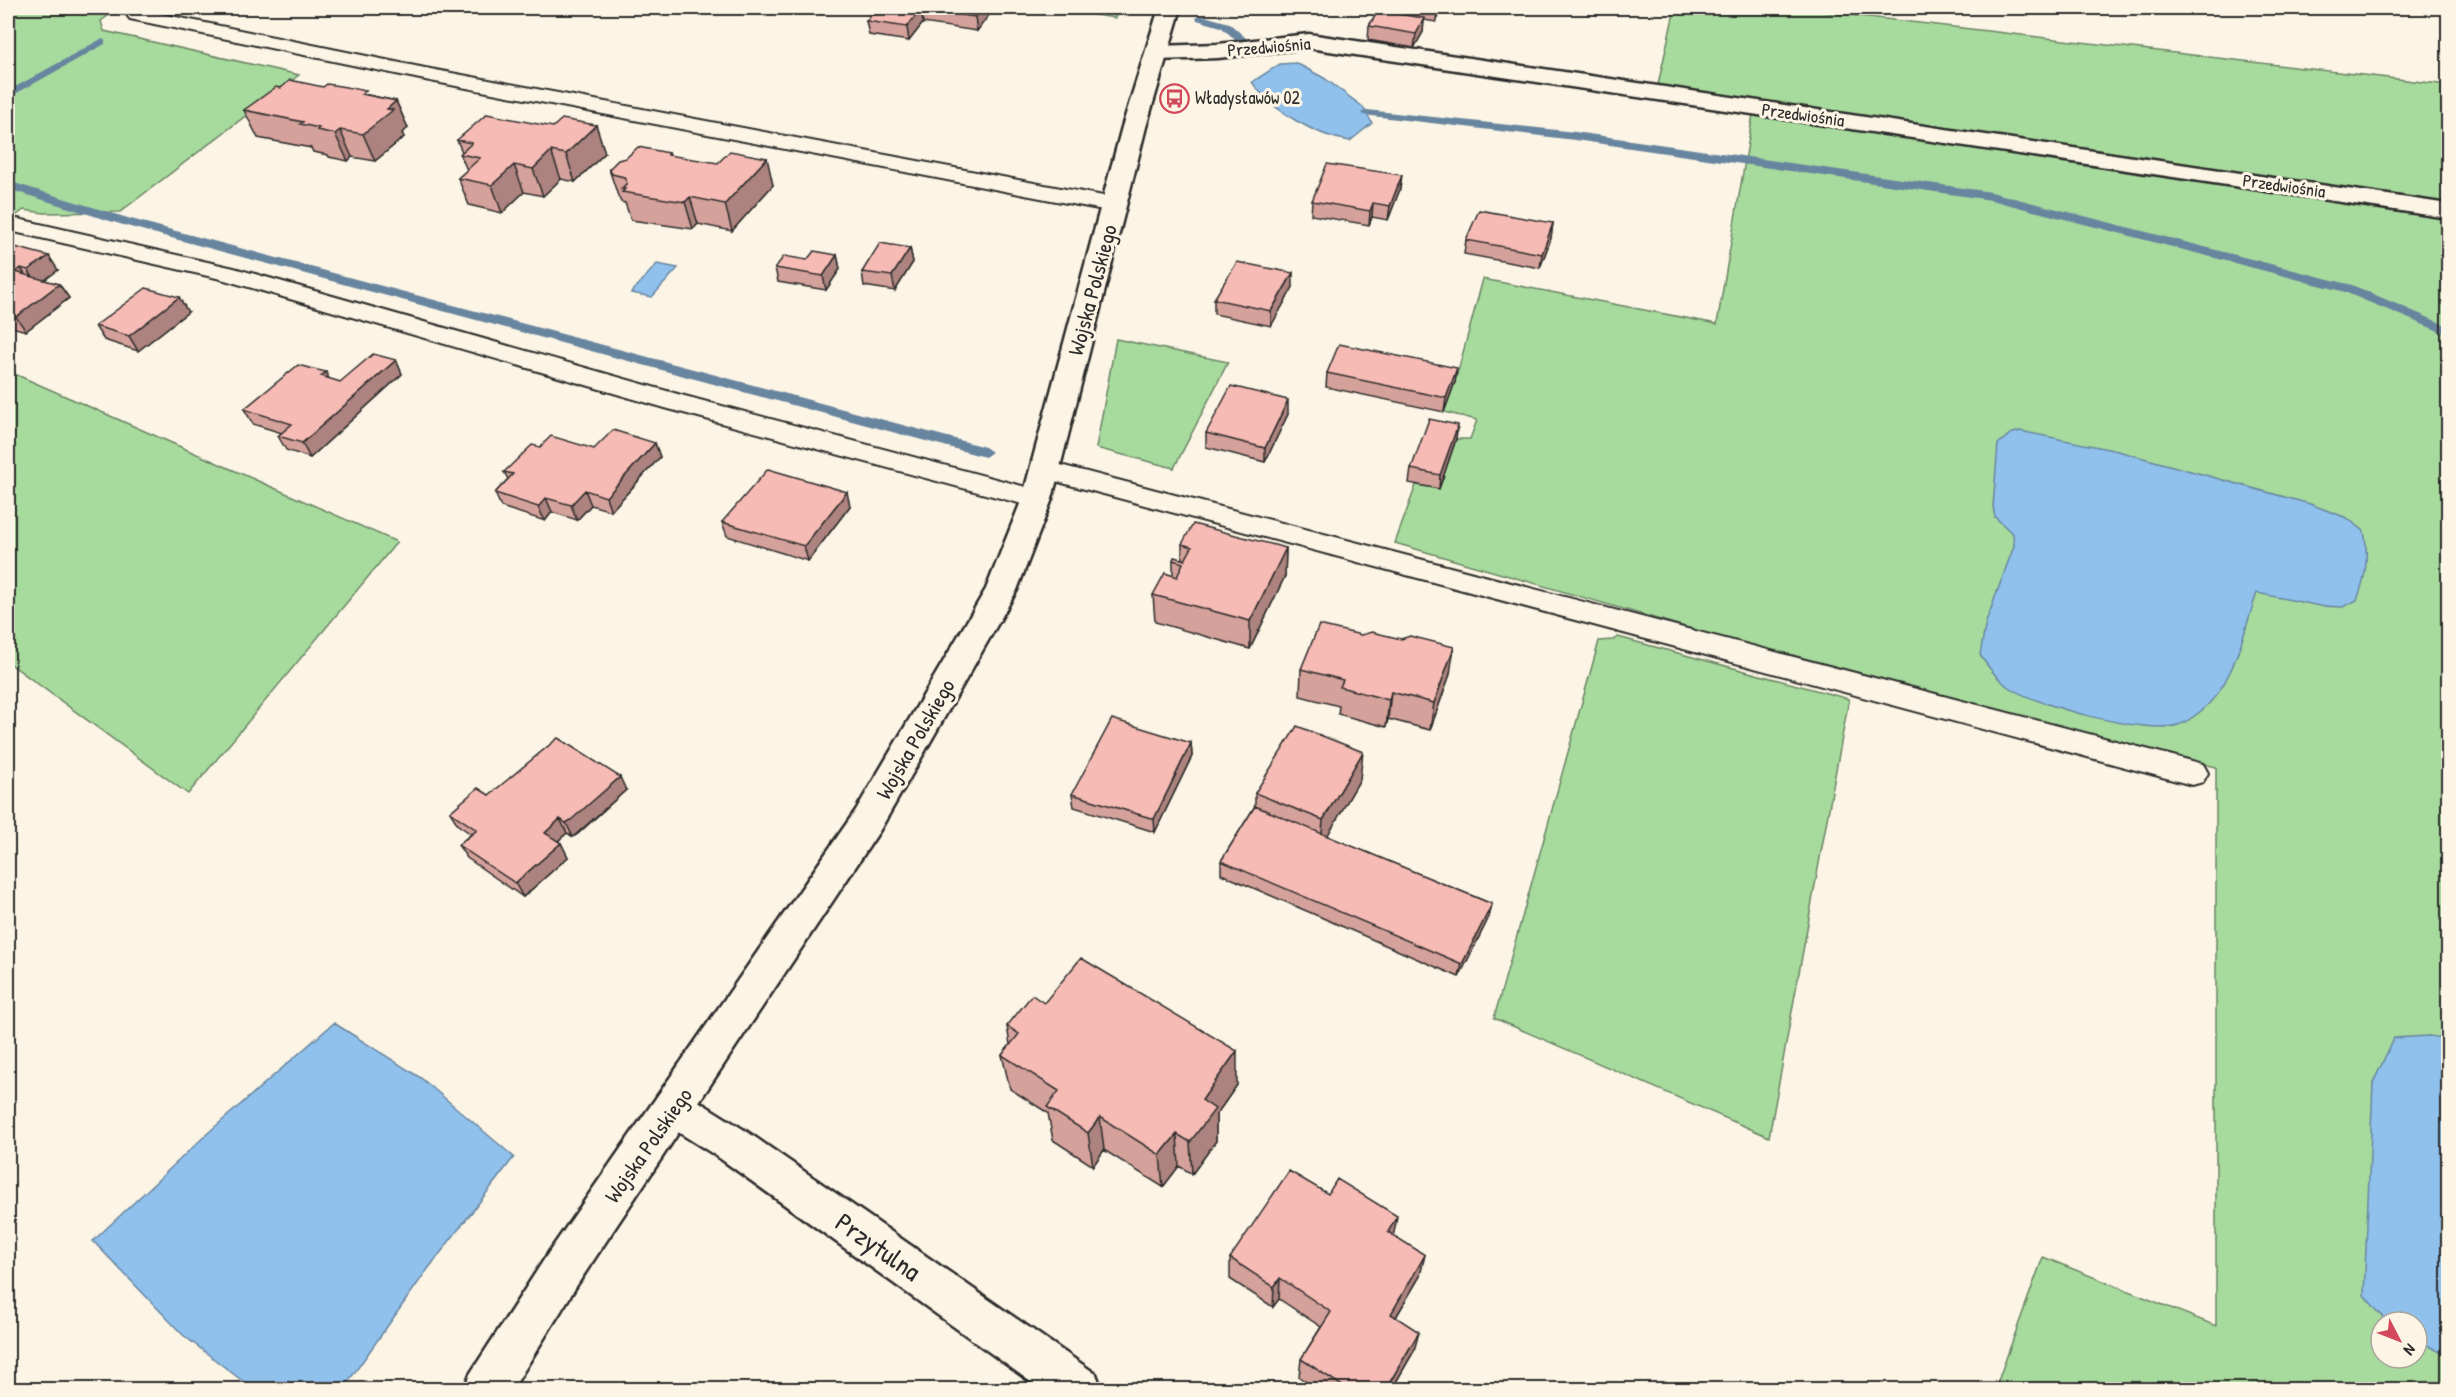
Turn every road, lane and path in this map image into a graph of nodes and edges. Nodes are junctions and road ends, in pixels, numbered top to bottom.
1 (1170, 8) edge
2 (137, 15) dead end
3 (1157, 53) junction
4 (1114, 205) junction
5 (2448, 211) edge
6 (18, 226) dead end
7 (1041, 484) junction
8 (2192, 773) dead end
9 (673, 1107) junction
10 (486, 1389) edge
11 (1080, 1389) edge

1 - 3 street, Wojska Polskiego
2 - 4 lane
3 - 4 street, Wojska Polskiego
3 - 5 street, Przedwiośnia
4 - 7 street, Wojska Polskiego
6 - 7 lane
7 - 8 lane
7 - 9 street, Wojska Polskiego
9 - 10 street, Wojska Polskiego
9 - 11 street, Przytulna

